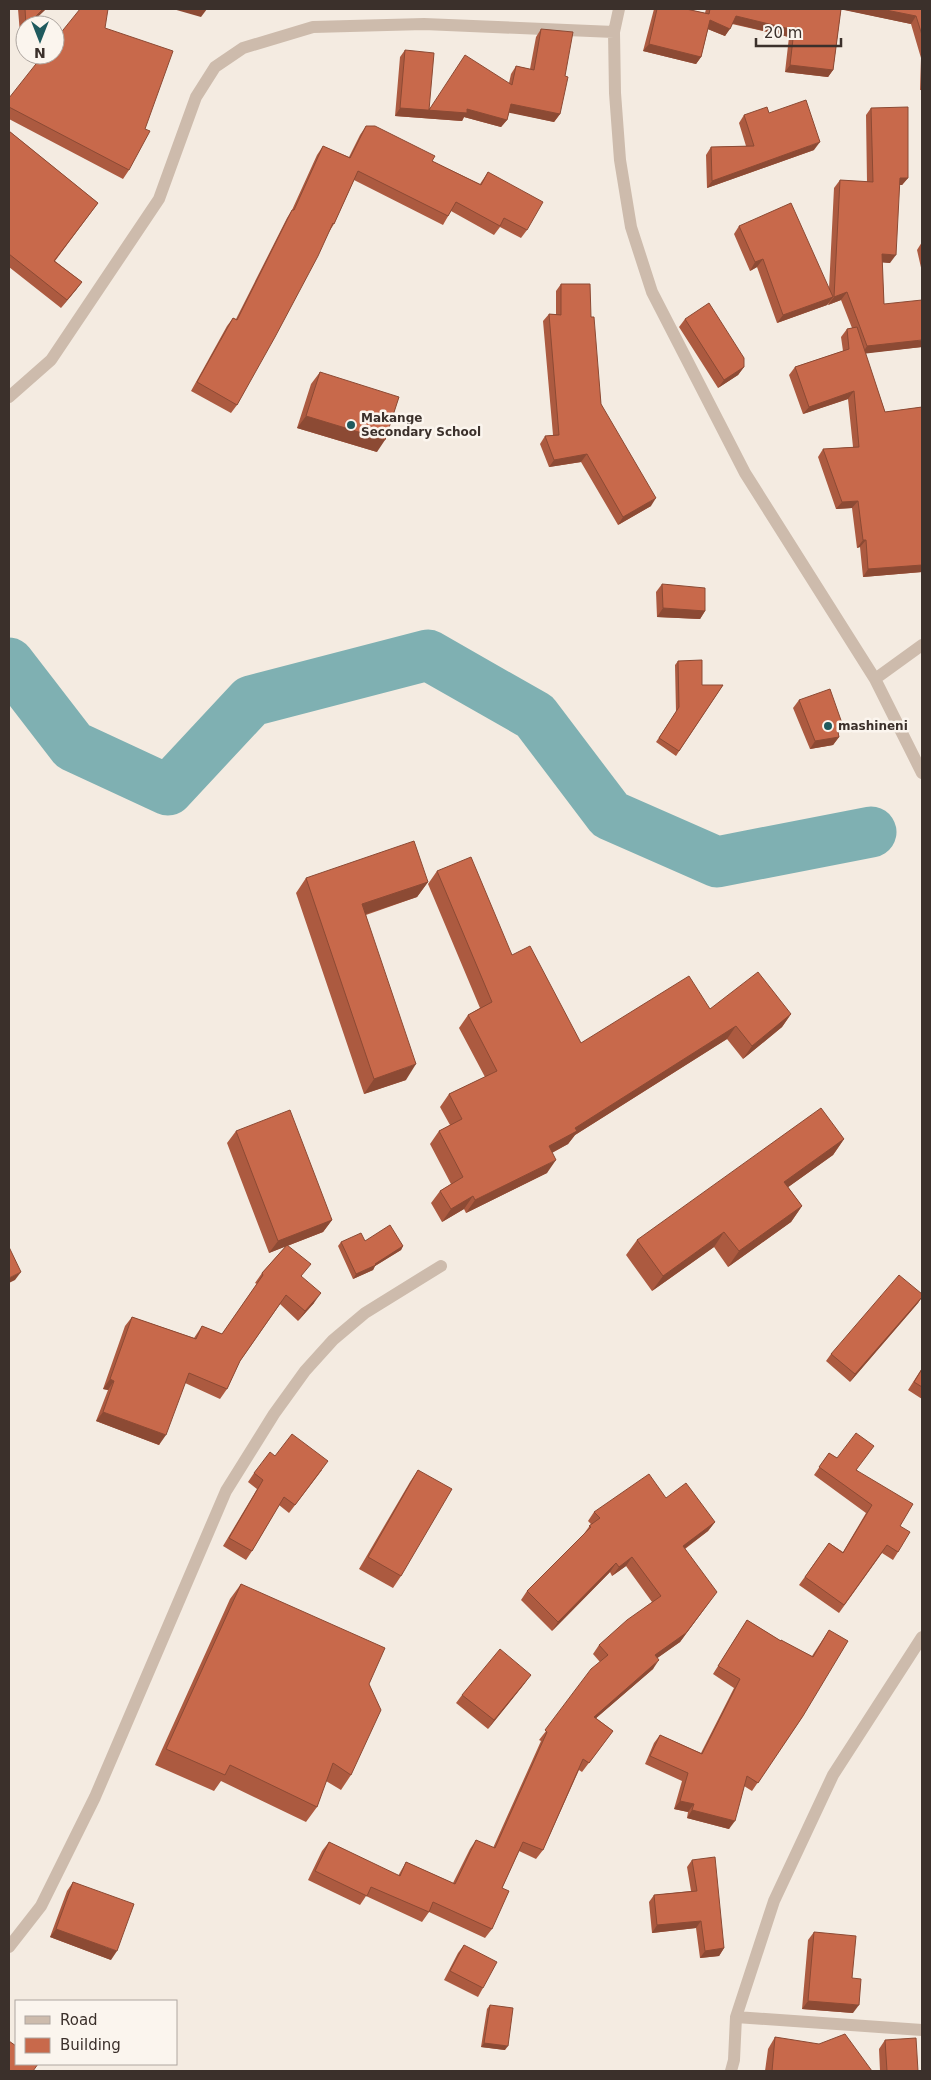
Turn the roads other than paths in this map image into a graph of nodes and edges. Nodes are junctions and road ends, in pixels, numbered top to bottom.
1 (619, 9) edge
2 (614, 32) junction
3 (9, 397) edge
4 (922, 645) edge
5 (876, 679) junction
6 (922, 773) edge
7 (441, 1266) dead end
8 (922, 1636) edge
9 (9, 1947) edge
10 (736, 2017) junction
11 (922, 2030) edge
12 (731, 2071) edge

1 - 2 street
2 - 3 street
2 - 5 street
4 - 5 street
5 - 6 street
7 - 9 street
8 - 10 street
10 - 11 street
10 - 12 street

